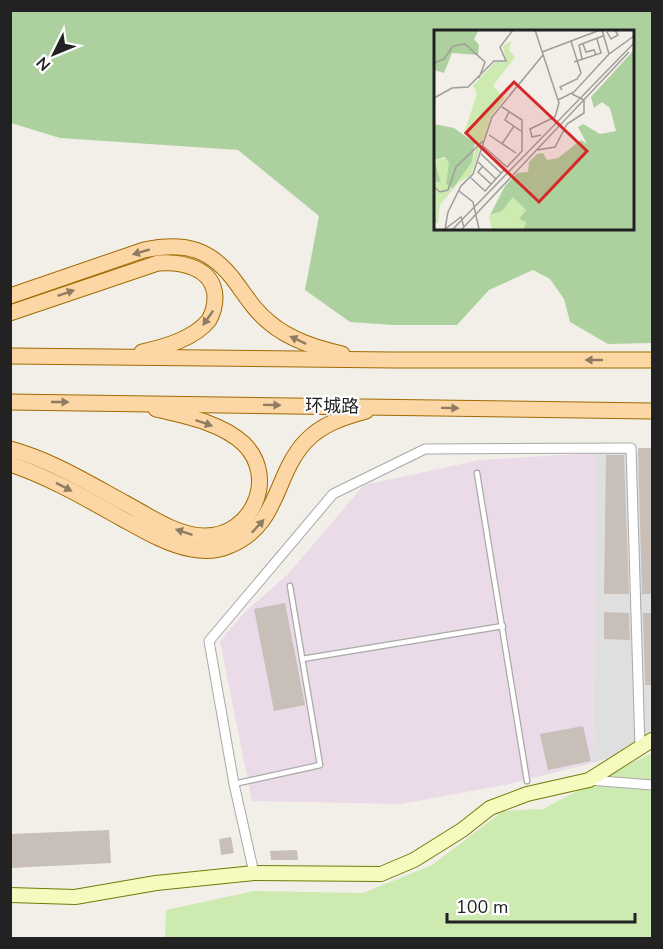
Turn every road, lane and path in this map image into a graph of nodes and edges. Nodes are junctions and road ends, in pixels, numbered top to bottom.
1 (10, 296) edge
2 (10, 313) edge
3 (10, 356) edge
4 (124, 357) junction
5 (374, 360) junction
6 (652, 360) edge
7 (10, 402) edge
8 (127, 403) junction
9 (386, 407) junction
10 (652, 411) edge
11 (10, 449) edge
12 (10, 464) edge
13 (477, 473) dead end
14 (290, 586) dead end
15 (503, 626) junction
16 (302, 659) junction
17 (646, 744) edge
18 (589, 780) junction
19 (527, 781) dead end
20 (234, 784) junction
21 (652, 784) edge
22 (254, 873) junction
23 (10, 895) edge

5 -> 1 main road
2 -> 4 main road
3 - 4 main road
4 - 5 main road
6 -> 5 main road
7 -> 8 main road, 环城路
8 -> 9 main road, 环城路
8 -> 11 main road
9 -> 10 main road, 环城路
12 -> 9 main road
13 - 15 lane
14 - 16 lane
15 - 16 lane
15 - 19 lane
16 - 20 lane
17 - 18 street
17 - 20 street
18 - 21 street
18 - 22 street
20 - 22 street
22 - 23 street

